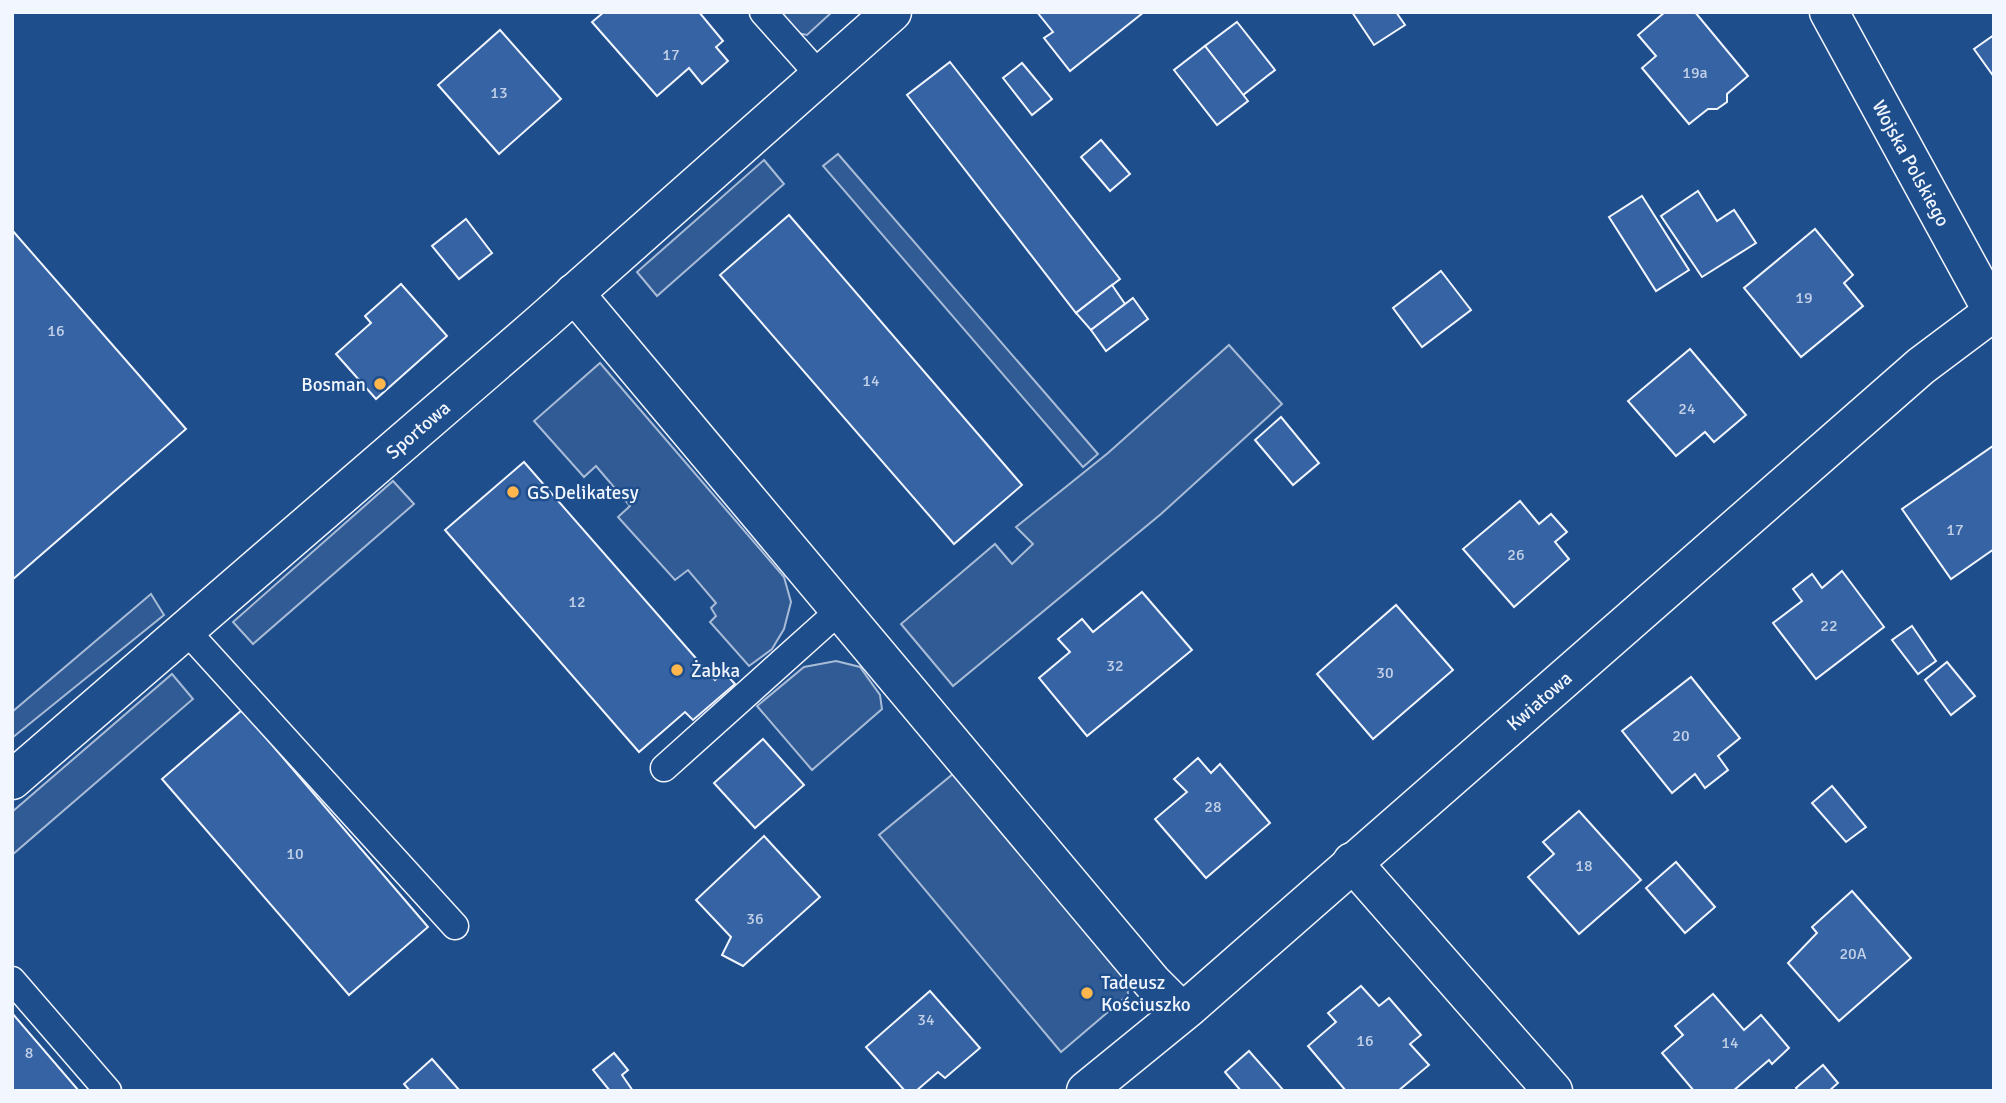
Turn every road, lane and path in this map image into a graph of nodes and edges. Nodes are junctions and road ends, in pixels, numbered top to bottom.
1 (763, 12) edge
2 (892, 12) edge
3 (1829, 12) edge
4 (820, 76) junction
5 (574, 293) junction
6 (1993, 313) edge
7 (839, 611) junction
8 (185, 629) junction
9 (664, 768) dead end
10 (12, 780) edge
11 (1352, 862) junction
12 (455, 926) dead end
13 (12, 980) edge
14 (1182, 1012) junction
15 (108, 1091) edge
16 (1086, 1091) edge
17 (1553, 1091) edge

1 - 4 lane
2 - 4 street, Sportowa
3 - 6 street, Wojska Polskiego
4 - 5 street, Sportowa
5 - 7 street
5 - 8 street, Sportowa
6 - 11 street, Kwiatowa
7 - 9 lane
7 - 14 street
8 - 10 street, Sportowa
8 - 12 lane
11 - 14 street, Kwiatowa
11 - 17 street
13 - 15 lane
14 - 16 street, Kwiatowa

